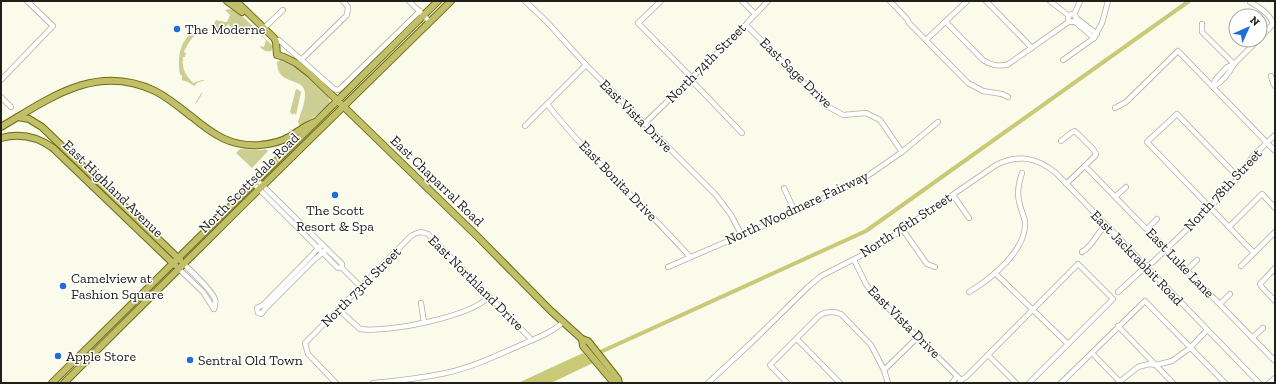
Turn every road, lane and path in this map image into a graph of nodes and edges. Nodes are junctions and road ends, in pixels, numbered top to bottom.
1 (26, 1) edge
2 (224, 1) edge
3 (228, 1) edge
4 (236, 1) edge
5 (343, 1) edge
6 (409, 1) edge
7 (438, 1) edge
8 (452, 1) edge
9 (525, 1) edge
10 (661, 1) edge
11 (742, 1) edge
12 (768, 1) edge
13 (890, 1) edge
14 (967, 1) edge
15 (986, 1) edge
16 (1050, 1) edge
17 (1080, 1) edge
18 (1108, 1) edge
19 (1250, 2) edge
20 (1260, 8) edge
21 (243, 10) junction
22 (282, 10) dead end
23 (422, 13) junction
24 (755, 14) junction
25 (1268, 15) edge
26 (1073, 18) junction
27 (430, 22) junction
28 (946, 22) junction
29 (1202, 24) dead end
30 (746, 25) junction
31 (264, 28) junction
32 (1268, 29) edge
33 (1095, 36) junction
34 (926, 40) junction
35 (276, 43) junction
36 (1032, 48) junction
37 (1250, 48) edge
38 (301, 60) junction
39 (1063, 60) dead end
40 (1234, 64) junction
41 (586, 65) junction
42 (1271, 76) dead end
43 (692, 78) junction
44 (1, 80) edge
45 (1275, 86) edge
46 (1213, 87) junction
47 (1, 97) edge
48 (1008, 97) dead end
49 (338, 101) junction
50 (547, 104) junction
51 (344, 106) junction
52 (11, 107) dead end
53 (1115, 108) dead end
54 (18, 117) junction
55 (317, 121) junction
56 (938, 122) dead end
57 (644, 124) junction
58 (525, 126) dead end
59 (1, 127) edge
60 (742, 133) dead end
61 (1275, 135) edge
62 (1, 138) edge
63 (1061, 141) dead end
64 (1267, 143) junction
65 (1275, 151) edge
66 (902, 152) junction
67 (1004, 161) joint
68 (1085, 166) junction
69 (1022, 173) dead end
70 (1238, 177) junction
71 (255, 182) junction
72 (1066, 184) junction
73 (261, 187) junction
74 (1126, 187) dead end
75 (784, 188) dead end
76 (108, 190) junction
77 (103, 195) junction
78 (953, 195) junction
79 (1115, 197) junction
80 (1210, 207) junction
81 (1275, 208) edge
82 (795, 212) junction
83 (969, 218) dead end
84 (1157, 219) dead end
85 (1106, 226) junction
86 (1229, 227) junction
87 (1147, 229) junction
88 (903, 230) junction
89 (417, 232) joint
90 (1275, 232) edge
91 (741, 234) junction
92 (320, 246) junction
93 (1166, 250) junction
94 (325, 251) junction
95 (1082, 252) dead end
96 (1254, 253) junction
97 (690, 257) junction
98 (178, 258) junction
99 (854, 260) junction
100 (1198, 260) dead end
101 (173, 263) junction
102 (182, 266) junction
103 (1241, 266) dead end
104 (668, 267) dead end
105 (935, 267) dead end
106 (1147, 267) junction
107 (1275, 268) edge
108 (1187, 270) junction
109 (995, 273) junction
110 (288, 282) junction
111 (361, 287) junction
112 (969, 292) dead end
113 (1118, 292) dead end
114 (1230, 294) dead end
115 (489, 297) junction
116 (1275, 301) edge
117 (421, 302) dead end
118 (1220, 304) junction
119 (338, 309) junction
120 (1033, 310) junction
121 (424, 322) junction
122 (563, 322) junction
123 (1118, 326) junction
124 (1263, 328) dead end
125 (1207, 330) junction
126 (918, 337) junction
127 (1252, 338) junction
128 (797, 339) junction
129 (531, 340) junction
130 (1068, 344) junction
131 (1190, 348) junction
132 (1092, 352) junction
133 (988, 355) junction
134 (600, 361) junction
135 (1275, 362) edge
136 (1156, 365) junction
137 (884, 370) junction
138 (1275, 378) edge
139 (959, 380) edge
140 (1065, 382) edge
141 (1119, 382) edge
142 (52, 383) edge
143 (64, 383) edge
144 (336, 383) edge
145 (373, 383) edge
146 (614, 383) edge
147 (619, 383) edge
148 (708, 383) edge
149 (787, 383) edge
150 (840, 383) edge
151 (888, 383) edge
152 (952, 383) edge
153 (1016, 383) edge
154 (1029, 383) edge
155 (1173, 383) edge
156 (1225, 383) edge
157 (1259, 383) edge
158 (1269, 383) edge

1 - 44 street
2 - 3 main road, East Chaparral Road
3 - 21 main road, East Chaparral Road
4 - 21 main road, East Chaparral Road
5 - 38 street
6 - 23 street
7 - 23 main road, North Scottsdale Road
8 - 27 main road, North Scottsdale Road
9 - 41 street, East Vista Drive
10 - 43 street
11 - 24 street
12 - 24 street, North 74th Street
13 - 34 street
14 - 28 street
15 - 36 street
16 - 26 street
17 - 26 street
18 - 33 street
19 - 20 street
21 - 31 main road, East Chaparral Road
21 - 35 main road, East Chaparral Road
22 - 31 street
23 - 27 street
23 - 38 street
23 - 49 main road, North Scottsdale Road
24 - 30 street, North 74th Street
25 - 32 street
26 - 33 street
26 - 36 street
27 - 51 main road, North Scottsdale Road
28 - 34 street
28 - 36 street
29 - 40 street
30 - 43 street, North 74th Street
30 - 66 street, East Sage Drive
31 - 35 main road, East Chaparral Road
33 - 39 street
34 - 48 street
35 - 38 street
35 - 49 main road, East Chaparral Road
37 - 40 street
40 - 46 street
41 - 50 street
41 - 57 street, East Vista Drive
42 - 45 street
43 - 57 street, North 74th Street
43 - 60 street
46 - 53 street
46 - 64 street
47 - 52 street
49 - 51 main road, East Chaparral Road
49 - 55 main road, North Scottsdale Road
50 - 58 street
50 - 97 street, East Bonita Drive
51 - 73 main road, North Scottsdale Road
51 - 122 main road, East Chaparral Road
54 - 55 main road
54 - 59 main road
54 - 76 main road, East Highland Avenue
55 - 71 main road, North Scottsdale Road
56 - 66 street, North Woodmere Fairway
57 - 91 street, East Vista Drive
61 - 64 street, North 78th Street
62 - 77 main road, East Highland Avenue
63 - 68 street
64 - 65 street
64 - 70 street, North 78th Street
66 - 82 street, North Woodmere Fairway
67 - 72 street, East Jackrabbit Road
67 - 78 street, North 76th Street
68 - 72 street
68 - 79 street, East Luke Lane
69 - 109 street
70 - 80 street, North 78th Street
70 - 80 street
71 - 73 street
71 - 98 main road, North Scottsdale Road
72 - 85 street, East Jackrabbit Road
73 - 92 street
73 - 102 main road, North Scottsdale Road
74 - 79 street
75 - 82 street
76 - 77 main road
76 - 98 main road, East Highland Avenue
77 - 101 main road, East Highland Avenue
78 - 83 street
78 - 88 street, North 76th Street
79 - 87 street, East Luke Lane
80 - 86 street
80 - 93 street, North 78th Street
81 - 86 street
82 - 91 street, North Woodmere Fairway
84 - 87 street
85 - 95 street
85 - 106 street, East Jackrabbit Road
86 - 96 street
87 - 93 street, East Luke Lane
88 - 99 street, North 76th Street
88 - 105 street
89 - 111 street, North 73rd Street
89 - 115 street, East Northland Drive
90 - 96 street
91 - 97 street, North Woodmere Fairway
92 - 94 street
92 - 110 street
93 - 106 street, North 78th Street
93 - 108 street, East Luke Lane
94 - 110 street
94 - 111 street
96 - 103 street
97 - 104 street, North Woodmere Fairway
98 - 101 main road, North Scottsdale Road
98 - 102 main road, East Highland Avenue
99 - 126 street, East Vista Drive
99 - 148 street, North 76th Street
100 - 108 street
101 - 102 main road, East Highland Avenue
101 - 142 main road, North Scottsdale Road
102 - 102 street
102 - 143 main road, North Scottsdale Road
106 - 113 street, North 78th Street
106 - 125 street, East Jackrabbit Road
107 - 116 street
108 - 118 street, East Luke Lane
109 - 112 street
109 - 120 street
110 - 110 street
111 - 119 street, North 73rd Street
114 - 118 street
115 - 121 street
115 - 129 street, East Northland Drive
117 - 121 street
118 - 127 street, East Luke Lane
119 - 121 street
119 - 144 street, North 73rd Street
120 - 130 street
120 - 130 street
120 - 133 street
122 - 129 street
122 - 134 main road, East Chaparral Road
123 - 131 street
123 - 132 street
123 - 136 street
124 - 127 street
125 - 131 street
125 - 157 street, East Jackrabbit Road
126 - 137 street
126 - 139 street, East Vista Drive
127 - 135 street, East Luke Lane
128 - 137 street
128 - 149 street
128 - 150 street
129 - 145 street
130 - 154 street
131 - 136 street
131 - 156 street
132 - 140 street
132 - 141 street
133 - 139 street
133 - 153 street
134 - 146 main road, East Chaparral Road
134 - 147 main road, East Chaparral Road
136 - 141 street
136 - 155 street
137 - 151 street
138 - 158 street
139 - 152 street

